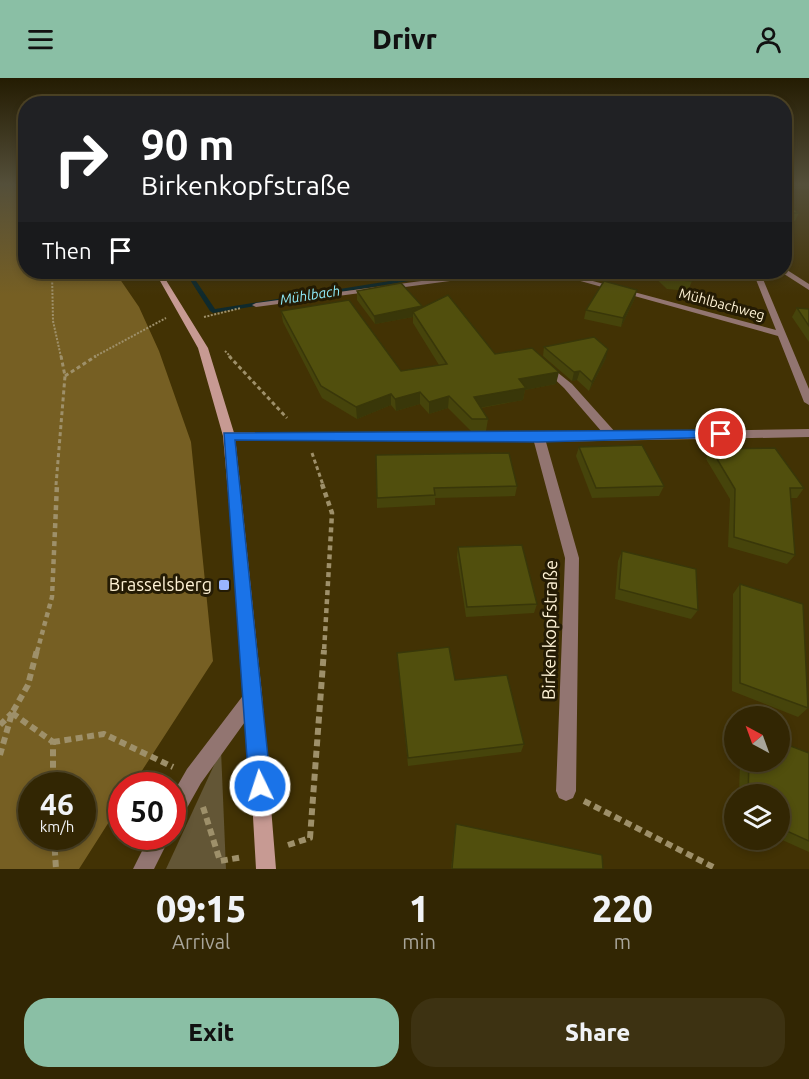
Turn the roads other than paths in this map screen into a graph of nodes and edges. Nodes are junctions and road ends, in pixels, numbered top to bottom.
1 (792, 276) edge
2 (162, 279) edge
3 (449, 279) edge
4 (578, 279) edge
5 (761, 279) edge
6 (809, 288) edge
7 (256, 305) road end
8 (781, 334) junction
9 (537, 358) edge
10 (809, 402) edge
11 (809, 433) edge
12 (229, 436) junction
13 (612, 436) junction
14 (538, 438) junction
15 (254, 695) junction
16 (186, 790) edge
17 (566, 791) road end
18 (153, 850) edge
19 (143, 869) edge
20 (266, 869) edge

1 - 6 street
2 - 12 main road
3 - 7 street
4 - 8 street, Mühlbachweg
5 - 8 street
8 - 10 street
9 - 13 street
11 - 13 street
12 - 14 street
12 - 15 main road
13 - 14 street
14 - 17 street, Birkenkopfstraße
15 - 16 street
15 - 20 main road
18 - 19 street

